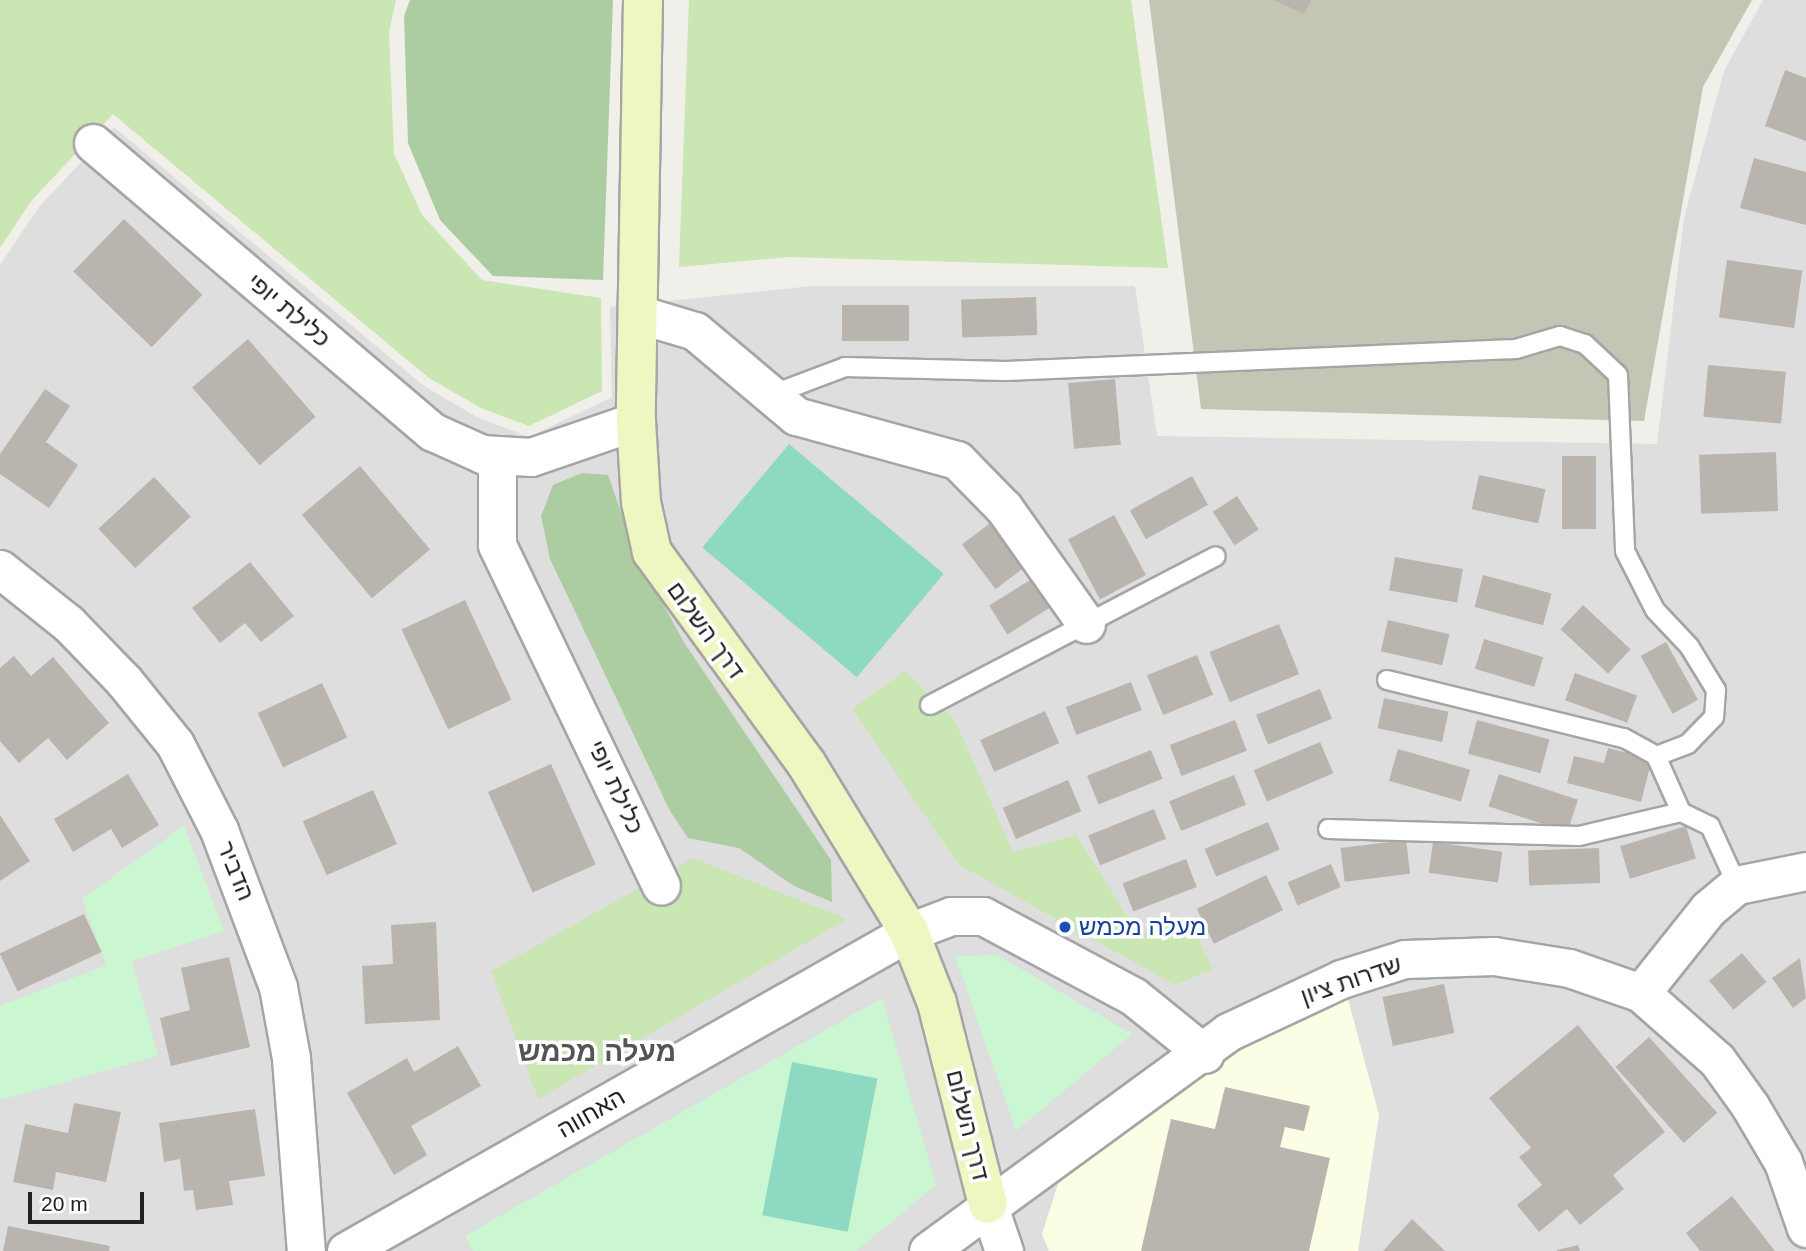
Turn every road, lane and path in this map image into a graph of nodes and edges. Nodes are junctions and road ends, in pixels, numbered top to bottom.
1 (643, 0) edge
2 (93, 144) dead end
3 (638, 314) junction
4 (771, 395) junction
5 (636, 421) junction
6 (497, 455) junction
7 (1216, 556) dead end
8 (0, 569) edge
9 (1086, 624) junction
10 (1387, 680) dead end
11 (930, 705) dead end
12 (1656, 756) junction
13 (1681, 811) junction
14 (1328, 829) dead end
15 (1806, 871) edge
16 (1737, 885) junction
17 (661, 886) dead end
18 (909, 932) junction
19 (1641, 993) junction
20 (1205, 1054) junction
21 (988, 1204) junction
22 (1806, 1228) edge
23 (306, 1251) edge
24 (346, 1251) edge
25 (928, 1251) edge
26 (1004, 1251) edge

1 - 3 street, דרך השלום
2 - 6 street, כלילת יופי
3 - 4 street
3 - 5 street, דרך השלום
4 - 9 street
4 - 12 lane
5 - 6 street, כלילת יופי
5 - 18 street, דרך השלום
6 - 17 street, כלילת יופי
7 - 9 lane
8 - 23 street, הדביר
9 - 11 lane
10 - 12 lane
12 - 13 lane
13 - 14 lane
13 - 16 lane
15 - 16 street
16 - 19 street
18 - 20 street, האחווה
18 - 21 street, דרך השלום
18 - 24 street, האחווה
19 - 20 street, שדרות ציון
19 - 22 street
20 - 21 street, שדרות ציון
21 - 25 street, שדרות ציון
21 - 26 street

